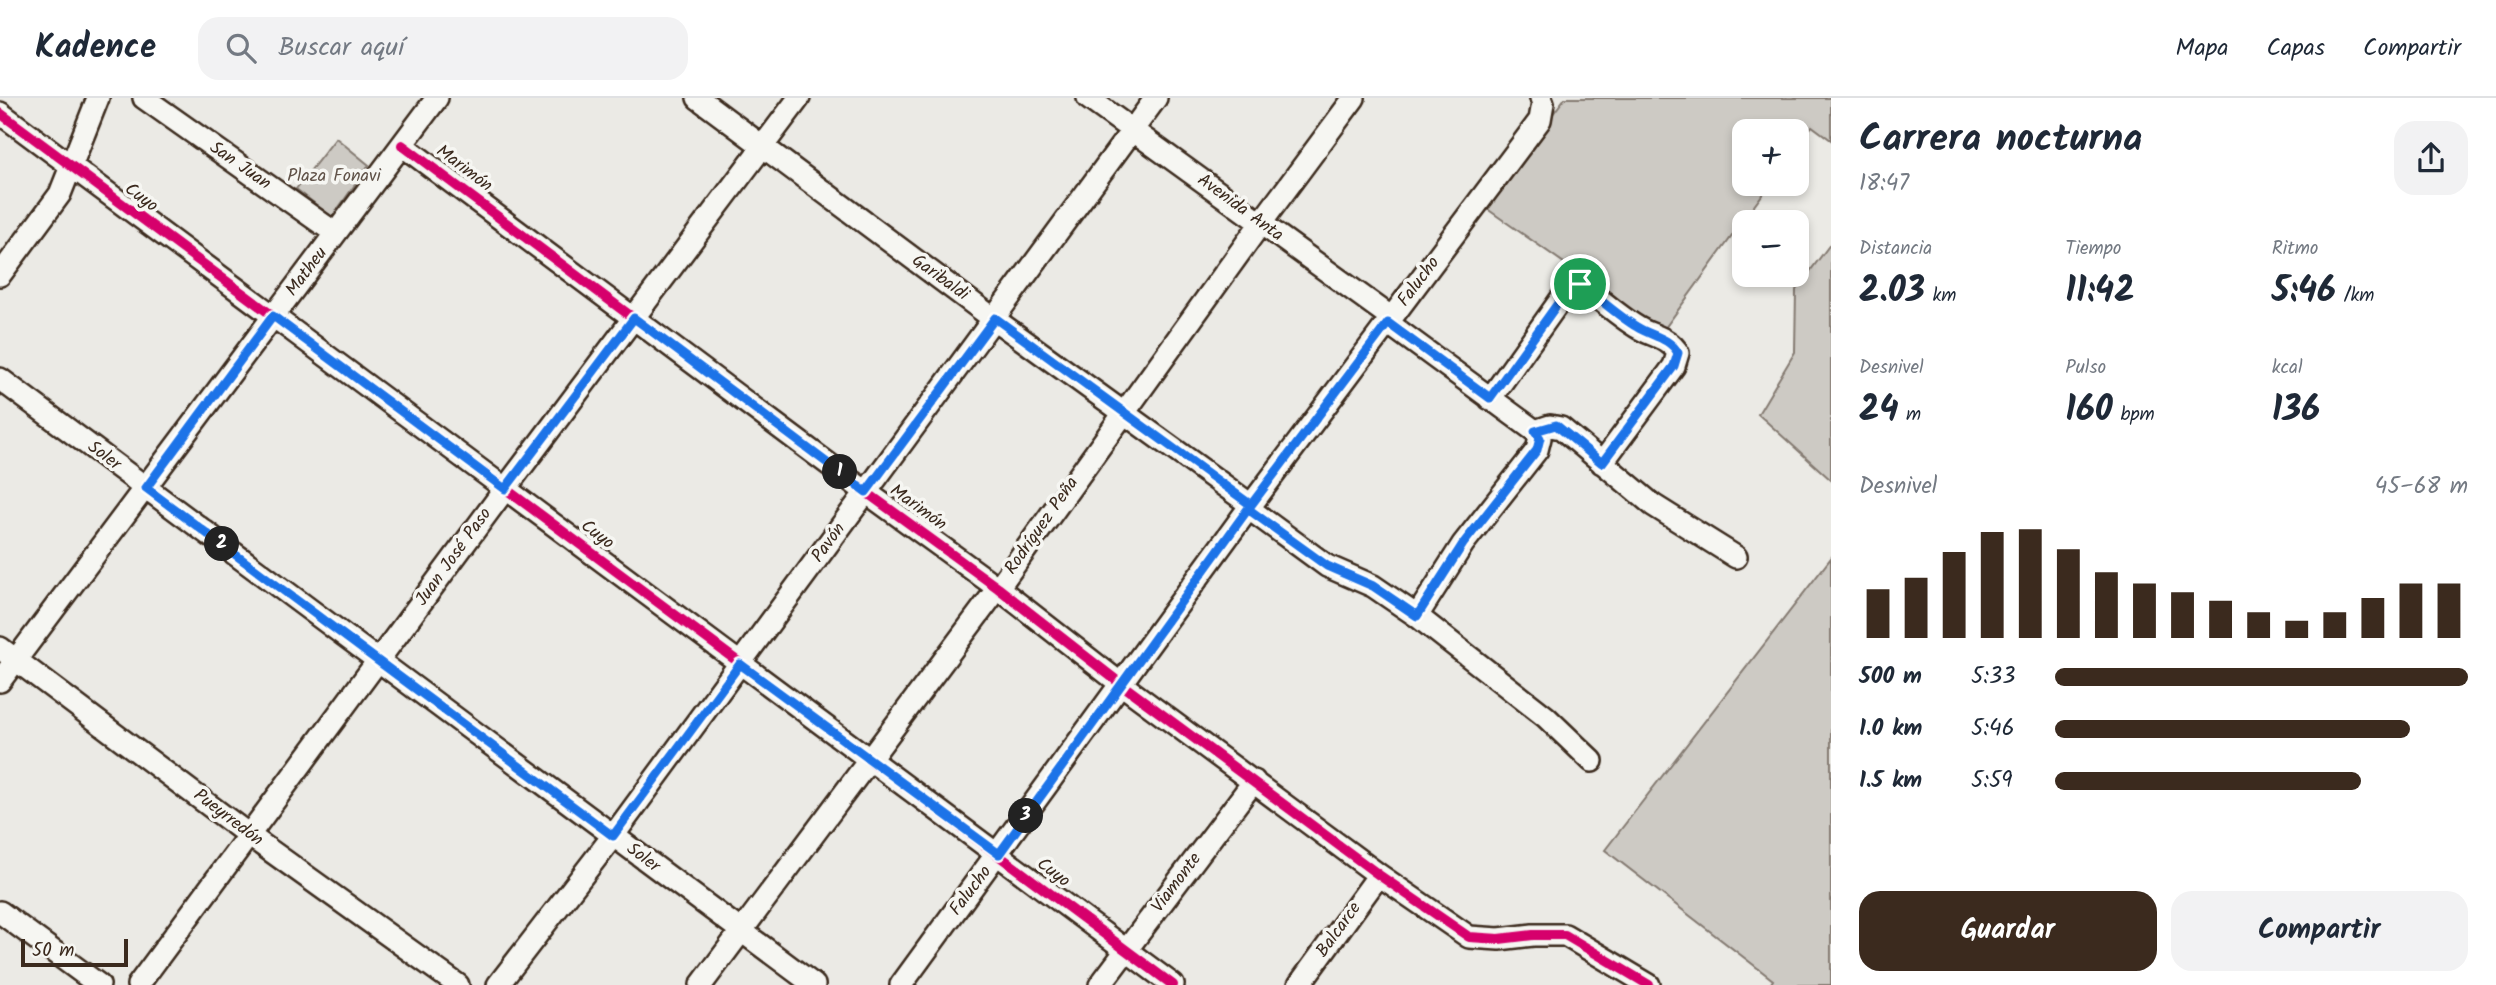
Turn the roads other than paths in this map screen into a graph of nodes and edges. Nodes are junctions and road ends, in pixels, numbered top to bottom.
1 (98, 98) edge
2 (144, 98) edge
3 (437, 98) edge
4 (698, 98) edge
5 (799, 98) edge
6 (1088, 98) edge
7 (1156, 98) edge
8 (1354, 98) edge
9 (1541, 98) edge
10 (0, 113) edge
11 (1132, 131) junction
12 (402, 145) junction
13 (763, 147) junction
14 (69, 167) junction
15 (1261, 223) junction
16 (335, 233) junction
17 (0, 275) edge
18 (273, 316) junction
19 (634, 318) junction
20 (995, 318) junction
21 (1390, 321) junction
22 (0, 379) edge
23 (1490, 398) junction
24 (1123, 412) junction
25 (1535, 431) junction
26 (1602, 463) junction
27 (146, 488) junction
28 (505, 489) junction
29 (866, 492) junction
30 (1250, 507) junction
31 (1737, 557) dead end
32 (998, 588) junction
33 (1417, 616) junction
34 (8, 654) edge
35 (378, 660) junction
36 (740, 664) junction
37 (0, 681) edge
38 (1121, 684) junction
39 (869, 760) junction
40 (1592, 761) dead end
41 (1254, 781) junction
42 (250, 836) junction
43 (613, 836) junction
44 (999, 854) junction
45 (1379, 875) junction
46 (0, 912) edge
47 (741, 931) junction
48 (1127, 950) junction
49 (99, 985) edge
50 (138, 985) edge
51 (458, 985) edge
52 (498, 985) edge
53 (701, 985) edge
54 (814, 985) edge
55 (901, 985) edge
56 (1100, 985) edge
57 (1173, 985) edge
58 (1299, 985) edge
59 (1649, 985) edge

1 - 14 street
2 - 16 street, San Juan
3 - 12 street, Matheu
4 - 13 street, Garibaldi
5 - 13 street, Juan José Paso
6 - 11 street, Avenida Anta
7 - 11 street, Pavón
8 - 15 street, Rodríguez Peña
9 - 21 street, Falucho
10 - 14 street, Cuyo
11 - 15 street, Avenida Anta
11 - 20 street, Pavón
12 - 16 street, Matheu
12 - 19 street, Marimón
13 - 19 street, Juan José Paso
13 - 20 street, Garibaldi
14 - 17 street
14 - 18 street, Cuyo
15 - 21 street, Avenida Anta
15 - 24 street, Rodríguez Peña
16 - 18 street, Matheu
18 - 27 street, Matheu
18 - 28 street, Cuyo
19 - 28 street, Juan José Paso
19 - 29 street, Marimón
20 - 24 street, Garibaldi
20 - 29 street, Pavón
21 - 23 street, Avenida Anta
21 - 30 street, Falucho
22 - 27 street, Soler
23 - 25 street, Avenida Anta
23 - 26 street
24 - 30 street, Garibaldi
24 - 32 street, Rodríguez Peña
25 - 26 street
25 - 33 street
26 - 31 street
27 - 34 street, Matheu
27 - 35 street, Soler
28 - 35 street, Juan José Paso
28 - 36 street, Cuyo
29 - 32 street, Marimón
29 - 36 street, Pavón
30 - 33 street, Garibaldi
30 - 38 street, Falucho
32 - 38 street, Marimón
32 - 39 street, Rodríguez Peña
33 - 40 street, Garibaldi
34 - 37 street, Matheu
34 - 42 street, Pueyrredón
35 - 42 street, Juan José Paso
35 - 43 street, Soler
36 - 39 street, Cuyo
36 - 43 street, Pavón
38 - 41 street, Marimón
38 - 44 street, Falucho
39 - 44 street, Cuyo
39 - 47 street, Rodríguez Peña
41 - 45 street, Marimón
41 - 48 street, Viamonte
42 - 50 street, Juan José Paso
42 - 51 street, Pueyrredón
43 - 47 street, Soler
43 - 52 street, Pavón
44 - 48 street, Cuyo
44 - 55 street, Falucho
45 - 58 street, Balcarce
45 - 59 street, Marimón
46 - 49 street
47 - 53 street, Rodríguez Peña
47 - 54 street, Soler
48 - 56 street, Viamonte
48 - 57 street, Cuyo

